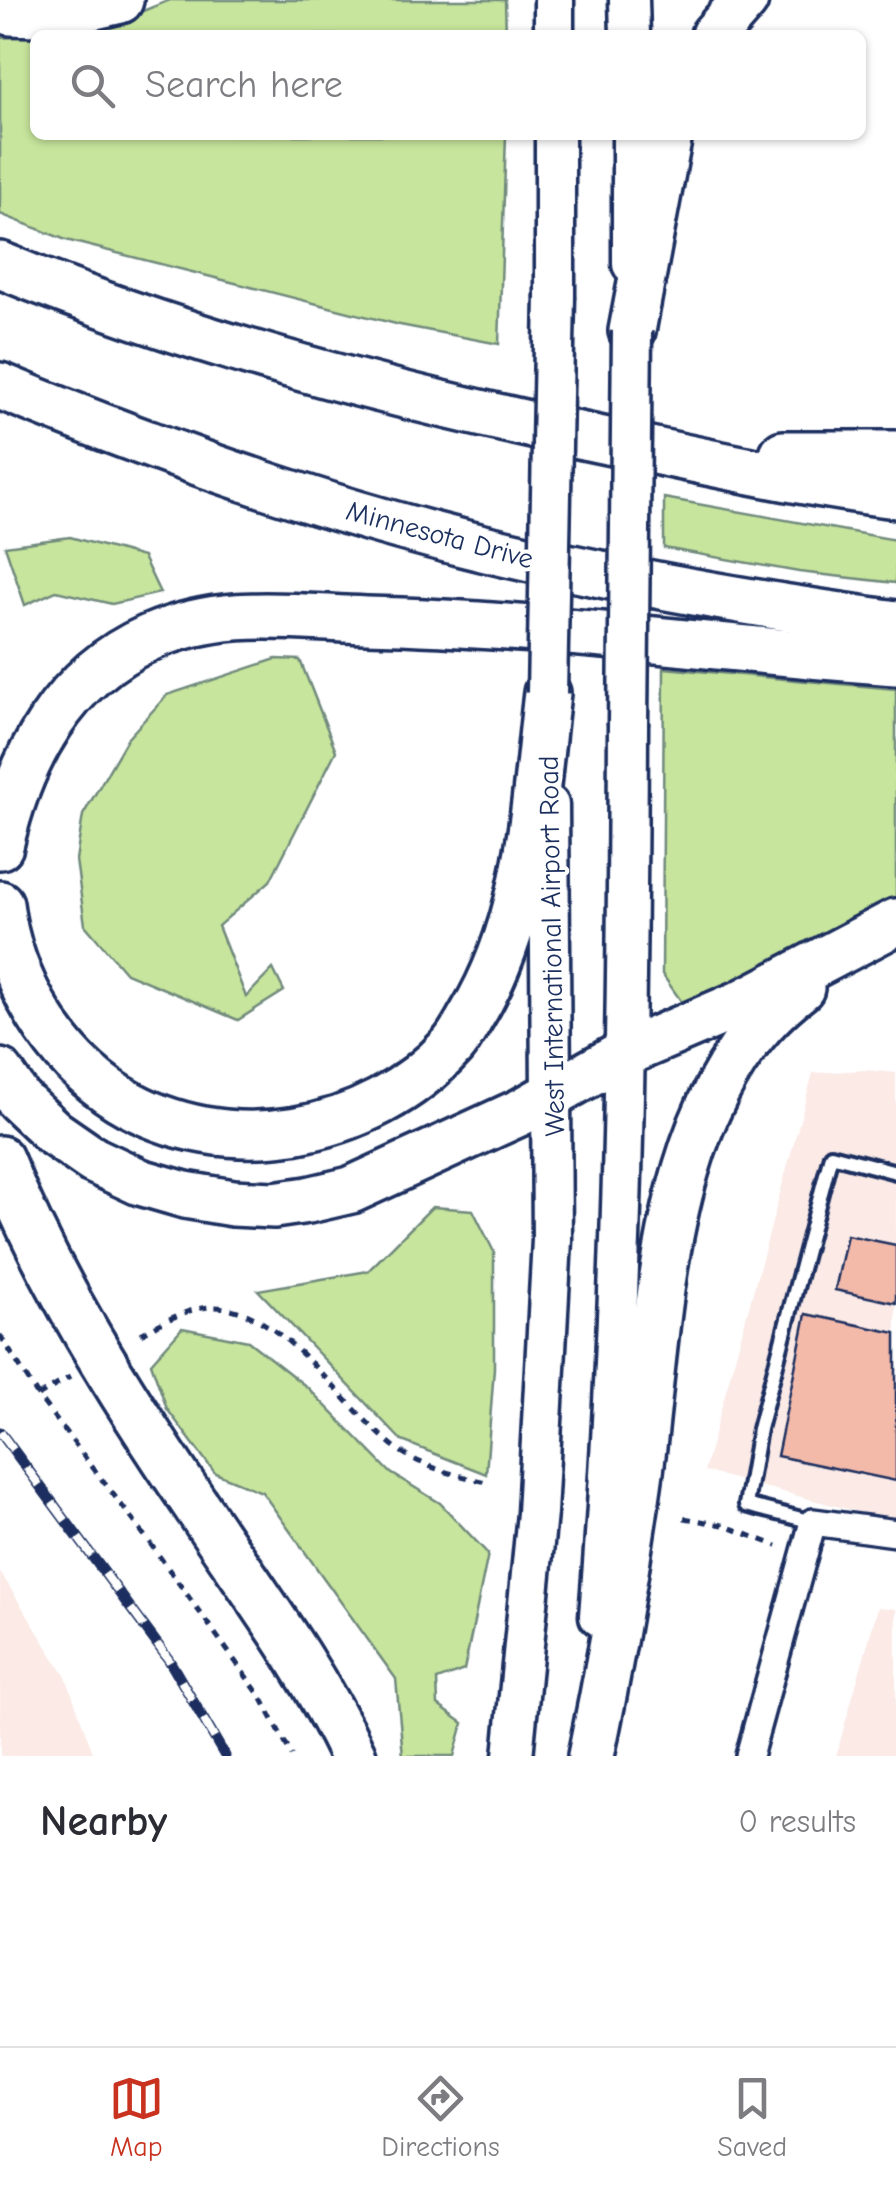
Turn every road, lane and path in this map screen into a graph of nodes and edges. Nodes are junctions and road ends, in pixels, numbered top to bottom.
1 (55, 0) edge
2 (120, 0) edge
3 (554, 0) edge
4 (629, 0) edge
5 (745, 0) edge
6 (6, 13) edge
7 (554, 30) edge
8 (630, 30) edge
9 (718, 30) edge
10 (555, 140) edge
11 (632, 140) edge
12 (668, 140) edge
13 (0, 265) edge
14 (632, 331) junction
15 (0, 386) edge
16 (652, 451) junction
17 (896, 454) edge
18 (896, 495) edge
19 (896, 624) edge
20 (896, 662) edge
21 (547, 692) junction
22 (0, 846) edge
23 (0, 904) edge
24 (886, 927) edge
25 (627, 1052) junction
26 (0, 1072) edge
27 (553, 1092) junction
28 (0, 1158) edge
29 (896, 1172) edge
30 (141, 1334) dead end
31 (0, 1335) edge
32 (80, 1371) dead end
33 (38, 1396) junction
34 (490, 1483) dead end
35 (684, 1518) dead end
36 (813, 1522) junction
37 (896, 1533) edge
38 (803, 1556) junction
39 (292, 1756) edge
40 (353, 1756) edge
41 (513, 1756) edge
42 (589, 1756) edge
43 (749, 1756) edge

1 - 6 highway
2 - 6 highway
3 - 7 main road
4 - 8 main road
5 - 9 highway
10 - 21 main road, West International Airport Road, bridge
11 - 14 main road
12 - 14 highway
13 - 16 highway
14 - 25 main road, bridge
15 - 19 highway, Minnesota Drive
16 - 17 highway
16 - 18 highway
20 - 22 highway
21 - 23 highway
21 - 27 main road, West International Airport Road
24 - 25 highway
24 - 42 highway
25 - 27 highway
25 - 42 main road
26 - 27 highway
27 - 41 main road, West International Airport Road
28 - 40 highway
29 - 36 lane
30 - 34 path
31 - 33 path
32 - 33 path
33 - 39 path
35 - 38 path
36 - 37 street
36 - 38 street
38 - 43 street

